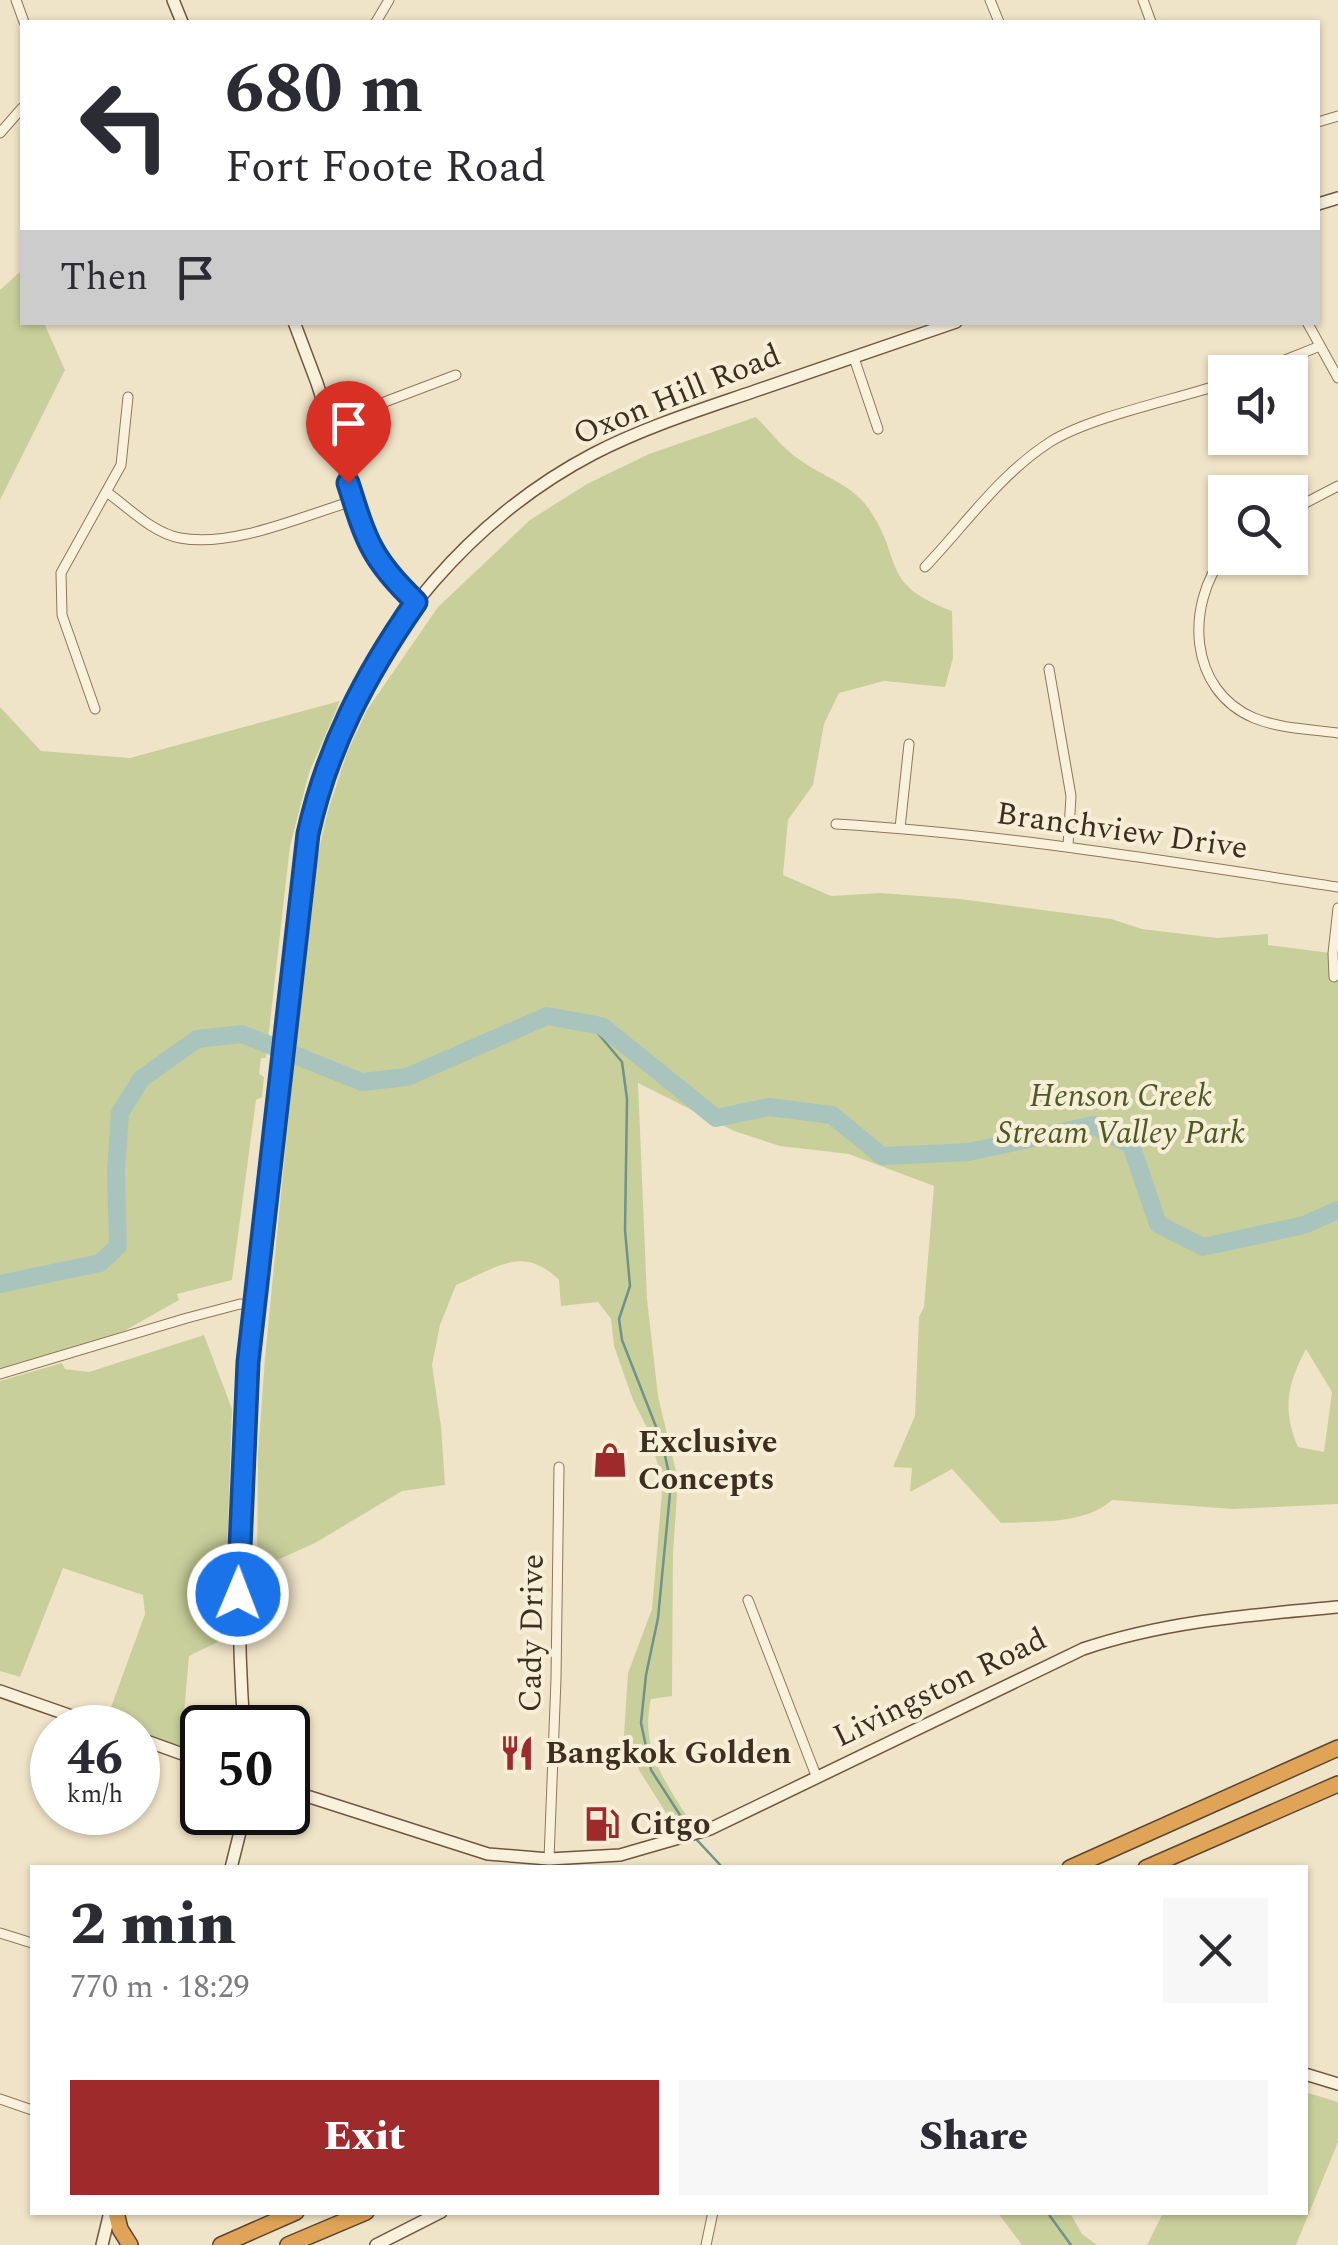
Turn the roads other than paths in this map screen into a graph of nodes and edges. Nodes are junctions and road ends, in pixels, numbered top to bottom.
1 (20, 110) edge
2 (0, 133) edge
3 (295, 325) edge
4 (948, 325) edge
5 (1310, 325) edge
6 (1320, 346) junction
7 (1298, 355) edge
8 (854, 358) junction
9 (456, 375) dead end
10 (1338, 378) edge
11 (1208, 388) edge
12 (128, 397) dead end
13 (329, 423) junction
14 (878, 429) dead end
15 (1338, 486) edge
16 (108, 493) junction
17 (354, 501) junction
18 (1308, 502) edge
19 (925, 567) dead end
20 (1212, 575) edge
21 (416, 602) junction
22 (1049, 669) dead end
23 (96, 709) dead end
24 (1338, 733) edge
25 (909, 744) dead end
26 (836, 824) dead end
27 (900, 828) junction
28 (1068, 846) junction
29 (1338, 886) edge
30 (1338, 908) edge
31 (1334, 977) dead end
32 (254, 1306) junction
33 (0, 1374) edge
34 (559, 1467) dead end
35 (748, 1600) dead end
36 (1338, 1607) edge
37 (0, 1691) edge
38 (40, 1705) edge
39 (243, 1705) edge
40 (1338, 1748) edge
41 (818, 1778) junction
42 (1338, 1784) edge
43 (310, 1797) edge
44 (239, 1835) edge
45 (549, 1859) junction
46 (232, 1865) edge
47 (1077, 1865) edge
48 (1153, 1865) edge
49 (0, 1933) edge
50 (30, 1942) edge
51 (1308, 2075) edge
52 (1338, 2084) edge
53 (0, 2099) edge
54 (30, 2109) edge
55 (112, 2215) edge
56 (114, 2215) edge
57 (289, 2215) edge
58 (359, 2215) edge
59 (435, 2215) edge
60 (712, 2215) edge
61 (222, 2244) edge
62 (102, 2245) edge
63 (130, 2245) edge
64 (288, 2245) edge
65 (376, 2245) edge
66 (706, 2245) edge

1 - 2 street
3 - 13 main road
4 - 8 main road, Oxon Hill Road
5 - 6 street
6 - 7 street
6 - 10 street
8 - 14 street
8 - 21 main road, Oxon Hill Road
9 - 13 street
11 - 19 street
12 - 16 street
13 - 17 main road
15 - 18 street
16 - 17 street
16 - 23 street
17 - 21 main road
20 - 24 street
21 - 32 main road, Oxon Hill Road
22 - 28 street
25 - 27 street
26 - 27 street, Branchview Drive
27 - 28 street, Branchview Drive
28 - 29 street, Branchview Drive
30 - 31 street
32 - 33 street
32 - 39 main road, Oxon Hill Road
34 - 45 street, Cady Drive
35 - 41 street
36 - 41 main road, Livingston Road
37 - 38 main road
40 - 47 highway
41 - 45 main road, Livingston Road
42 - 48 highway
43 - 45 main road, Livingston Road
44 - 46 main road
49 - 50 street
51 - 52 main road
53 - 54 street
55 - 62 main road
56 - 63 highway
57 - 61 highway
58 - 64 highway
59 - 65 main road
60 - 66 street

